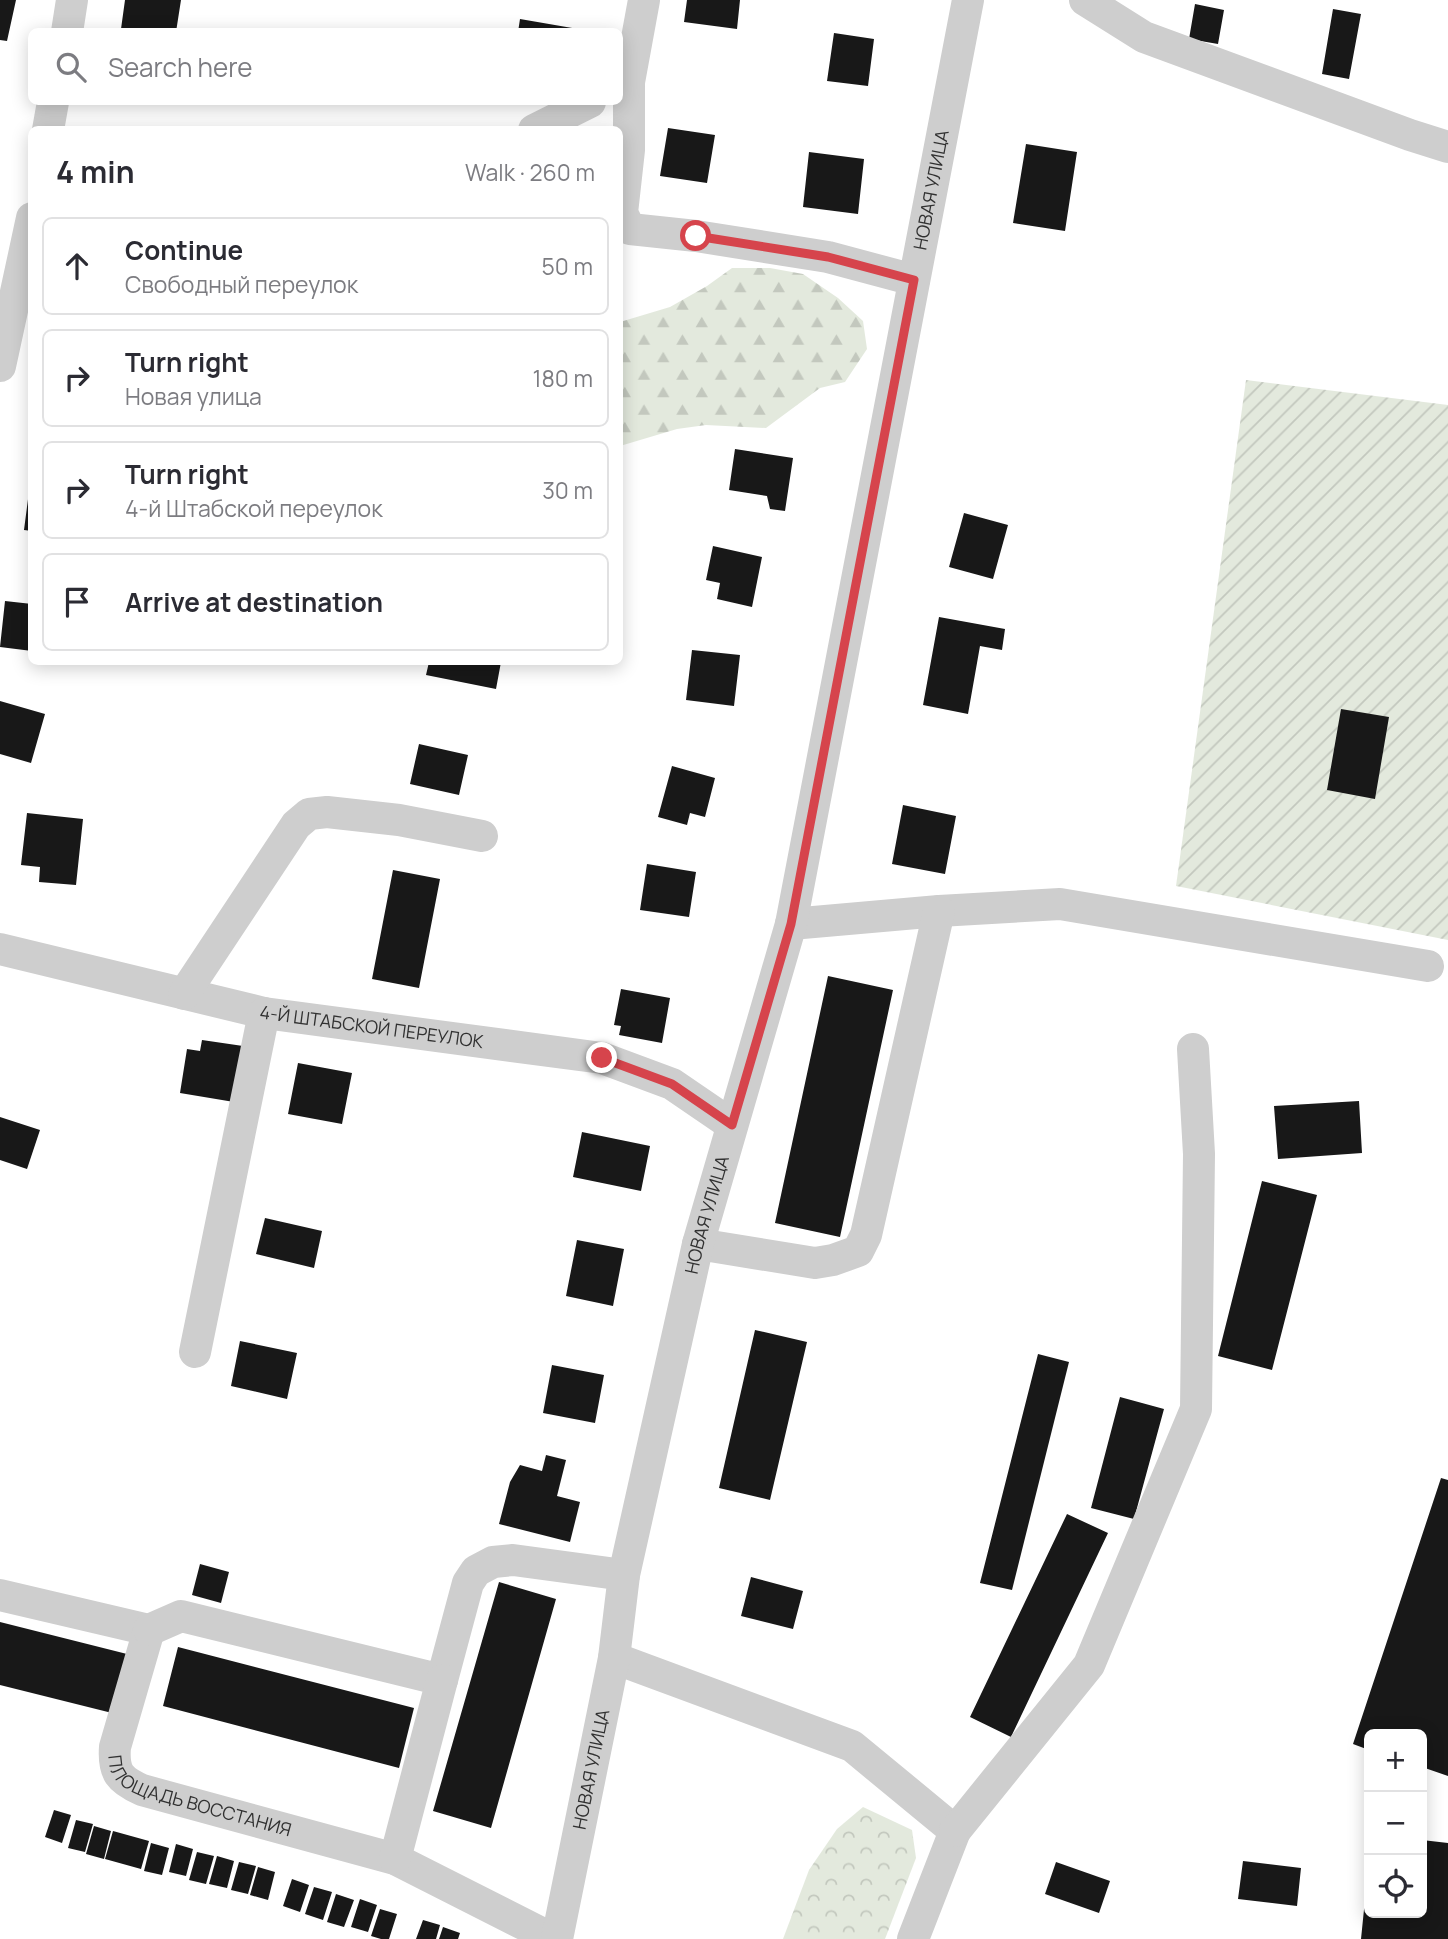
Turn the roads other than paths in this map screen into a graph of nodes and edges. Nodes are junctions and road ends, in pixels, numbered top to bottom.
1 (72, 0) edge
2 (644, 0) edge
3 (968, 0) edge
4 (1085, 0) edge
5 (67, 28) edge
6 (624, 84) edge
7 (52, 105) edge
8 (584, 105) edge
9 (49, 126) edge
10 (542, 126) edge
11 (1448, 147) edge
12 (623, 204) edge
13 (623, 215) edge
14 (28, 228) edge
15 (19, 251) edge
16 (914, 280) junction
17 (0, 366) edge
18 (482, 836) dead end
19 (939, 911) junction
20 (791, 924) junction
21 (0, 949) edge
22 (1428, 965) dead end
23 (184, 994) junction
24 (264, 1013) junction
25 (1193, 1049) dead end
26 (732, 1125) junction
27 (698, 1244) junction
28 (195, 1352) dead end
29 (624, 1575) junction
30 (0, 1595) edge
31 (149, 1630) junction
32 (614, 1658) junction
33 (442, 1680) junction
34 (955, 1831) junction
35 (396, 1859) junction
36 (555, 1939) edge
37 (914, 1939) edge

1 - 5 street
2 - 6 street
3 - 16 street, НОВАЯ УЛИЦА
4 - 11 street
6 - 12 street
7 - 9 street
8 - 10 street
13 - 16 street
14 - 15 street
15 - 17 street
16 - 20 street, НОВАЯ УЛИЦА
18 - 23 street
19 - 20 street
19 - 22 street
19 - 27 street
20 - 26 street, НОВАЯ УЛИЦА
21 - 23 street, 4-Й ШТАБСКОЙ ПЕРЕУЛОК
23 - 24 street, 4-Й ШТАБСКОЙ ПЕРЕУЛОК
24 - 26 street, 4-Й ШТАБСКОЙ ПЕРЕУЛОК
24 - 28 street
25 - 34 street
26 - 27 street, НОВАЯ УЛИЦА
27 - 29 street, НОВАЯ УЛИЦА
29 - 32 street, НОВАЯ УЛИЦА
29 - 33 street
30 - 31 street
31 - 33 street
31 - 35 street, ПЛОЩАДЬ ВОССТАНИЯ
32 - 34 street
32 - 36 street, НОВАЯ УЛИЦА
33 - 35 street
34 - 37 street
35 - 36 street, ПЛОЩАДЬ ВОССТАНИЯ

